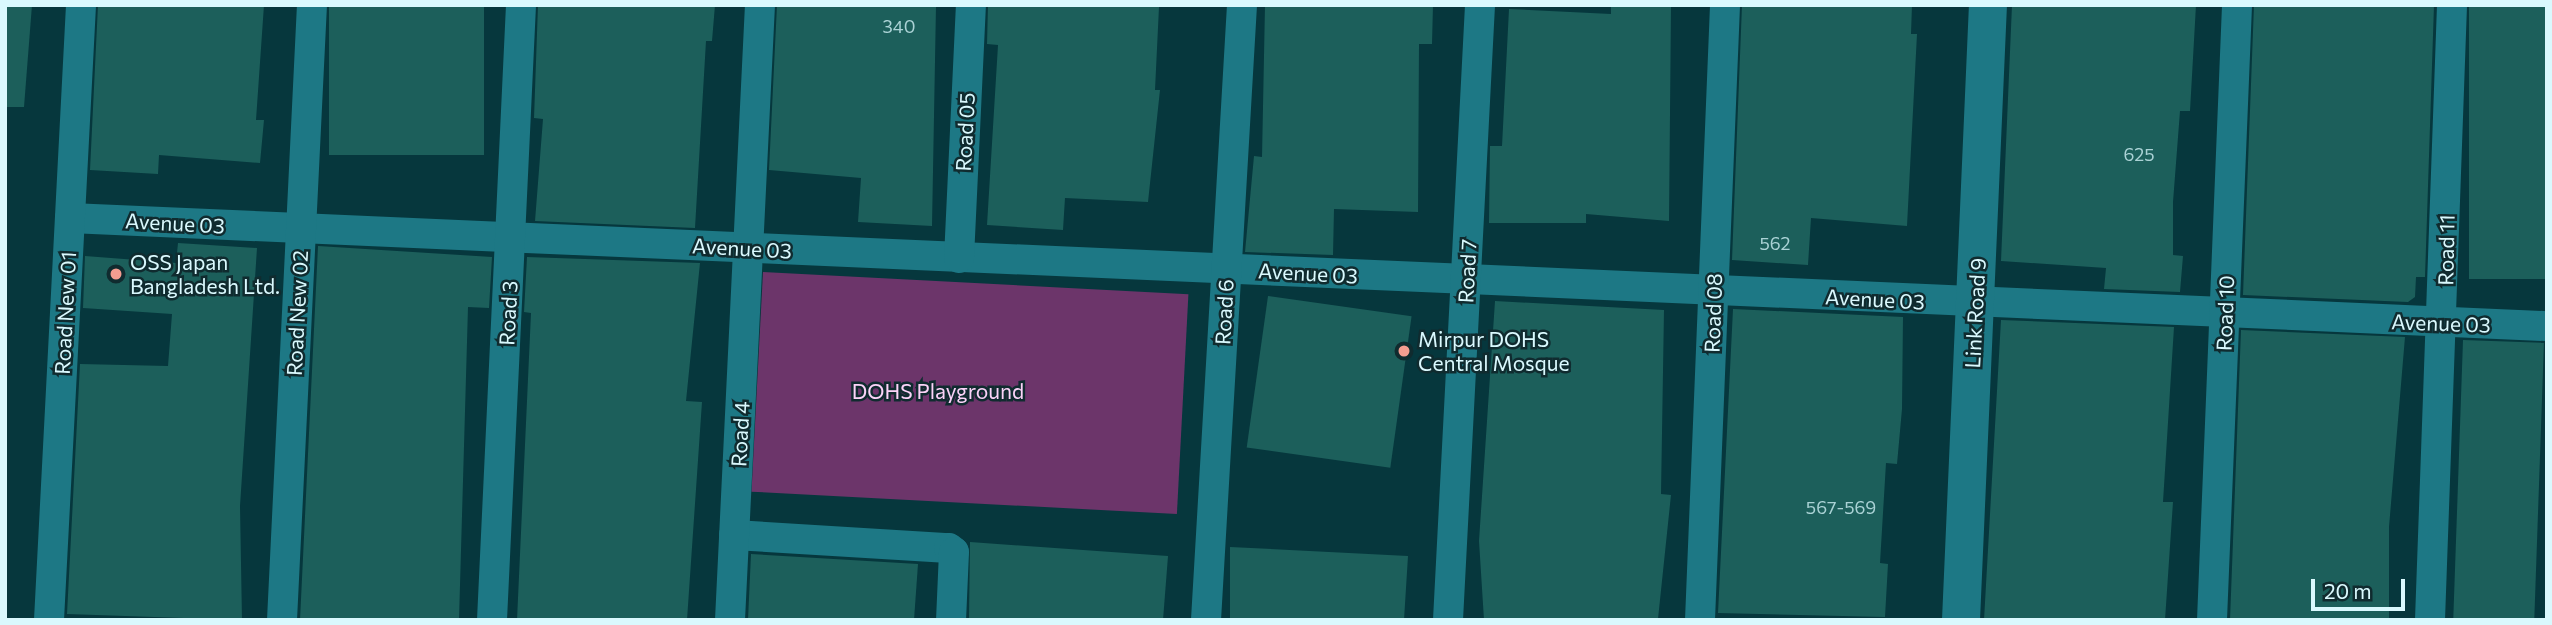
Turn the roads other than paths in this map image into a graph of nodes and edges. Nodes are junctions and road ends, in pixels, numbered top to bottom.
1 (81, 5) edge
2 (312, 5) edge
3 (521, 5) edge
4 (760, 5) edge
5 (971, 5) edge
6 (1242, 5) edge
7 (1480, 5) edge
8 (1725, 5) edge
9 (1988, 5) edge
10 (2237, 5) edge
11 (2452, 5) edge
12 (70, 218) junction
13 (302, 229) junction
14 (512, 238) junction
15 (751, 249) junction
16 (959, 258) junction
17 (1226, 270) junction
18 (1467, 281) junction
19 (1713, 292) junction
20 (1975, 303) junction
21 (2225, 316) junction
22 (2444, 322) junction
23 (2547, 327) edge
24 (734, 535) junction
25 (49, 620) edge
26 (282, 620) edge
27 (492, 620) edge
28 (730, 620) edge
29 (951, 620) edge
30 (1206, 620) edge
31 (1448, 620) edge
32 (1700, 620) edge
33 (1961, 620) edge
34 (2212, 620) edge
35 (2430, 620) edge

1 - 12 street, Road New 01
2 - 13 street, Road New 02
3 - 14 street, Road 3
4 - 15 street, Road 4
5 - 16 street, Road 05
6 - 17 street, Road 6
7 - 18 street, Road 7
8 - 19 street, Road 08
9 - 20 main road, Link Road 9
10 - 21 street, Road 10
11 - 22 street, Road 11
12 - 13 street, Avenue 03
12 - 25 street, Road New 01
13 - 14 street, Avenue 03
13 - 26 street, Road New 02
14 - 15 street, Avenue 03
14 - 27 street, Road 3
15 - 16 street, Avenue 03
15 - 24 street, Road 4
16 - 17 street, Avenue 03
17 - 18 street, Avenue 03
17 - 30 street, Road 6
18 - 19 street, Avenue 03
18 - 31 street, Road 7
19 - 20 street, Avenue 03
19 - 32 street, Road 08
20 - 21 street, Avenue 03
20 - 33 main road, Link Road 9
21 - 22 street, Avenue 03
21 - 34 street, Road 10
22 - 23 street, Avenue 03
22 - 35 street, Road 11
24 - 28 street, Road 4
24 - 29 street

